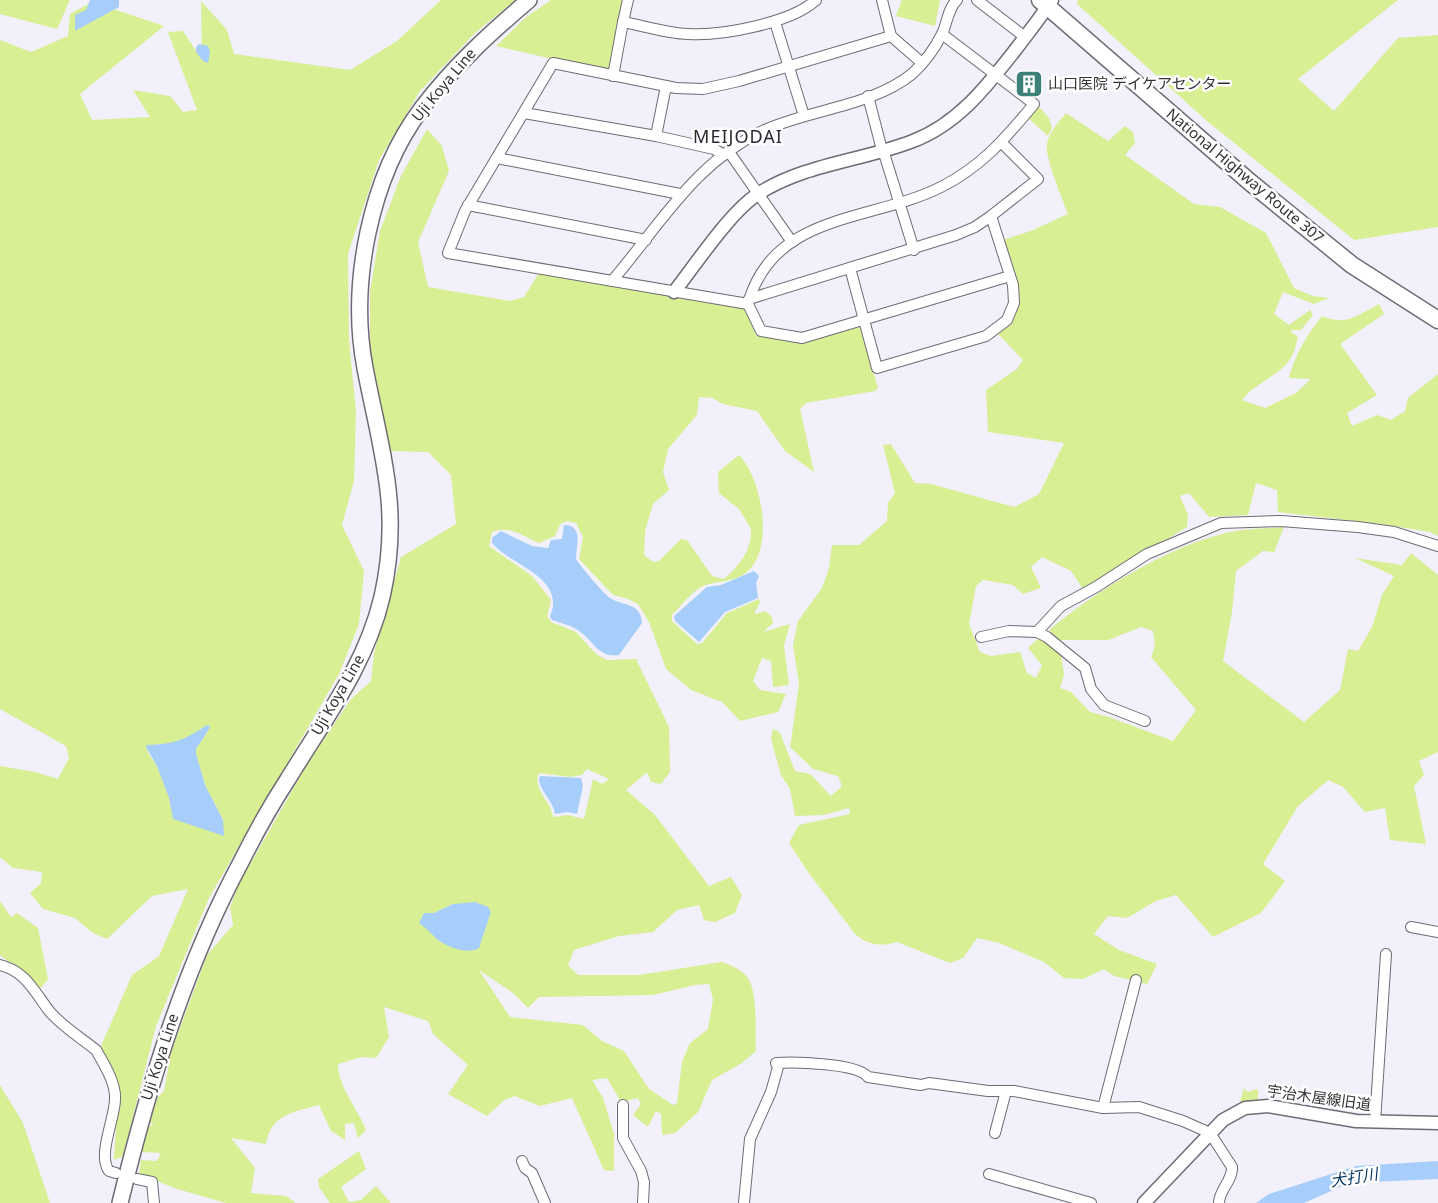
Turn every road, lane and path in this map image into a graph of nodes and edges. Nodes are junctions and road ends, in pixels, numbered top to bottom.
1 (529, 0) edge
2 (628, 0) edge
3 (816, 0) edge
4 (882, 0) edge
5 (957, 0) edge
6 (977, 0) edge
7 (1047, 2) edge
8 (624, 22) junction
9 (775, 22) junction
10 (942, 34) junction
11 (891, 36) junction
12 (1025, 37) junction
13 (922, 63) junction
14 (789, 67) junction
15 (996, 75) junction
16 (613, 76) junction
17 (666, 86) junction
18 (868, 96) junction
19 (524, 113) junction
20 (804, 116) junction
21 (656, 136) junction
22 (1002, 143) junction
23 (883, 150) junction
24 (726, 153) junction
25 (497, 158) junction
26 (680, 194) junction
27 (758, 194) junction
28 (899, 203) junction
29 (468, 205) junction
30 (990, 216) junction
31 (646, 240) junction
32 (792, 242) junction
33 (914, 250) junction
34 (850, 268) junction
35 (1010, 276) junction
36 (612, 281) junction
37 (674, 292) junction
38 (748, 302) junction
39 (865, 318) junction
40 (1438, 320) edge
41 (1438, 546) edge
42 (1037, 632) junction
43 (981, 637) dead end
44 (1145, 721) dead end
45 (1411, 927) dead end
46 (1438, 932) edge
47 (1386, 954) dead end
48 (0, 965) edge
49 (1136, 980) dead end
50 (1006, 1091) junction
51 (623, 1105) dead end
52 (1103, 1108) junction
53 (1375, 1122) junction
54 (1438, 1123) edge
55 (995, 1133) dead end
56 (1210, 1133) junction
57 (522, 1161) dead end
58 (116, 1173) dead end
59 (989, 1174) dead end
60 (137, 1179) dead end
61 (120, 1203) edge
62 (154, 1203) edge
63 (545, 1203) edge
64 (643, 1203) edge
65 (744, 1203) edge
66 (1090, 1203) edge
67 (1144, 1203) edge
68 (1219, 1203) edge

1 - 61 main road, Uji Koya Line
2 - 8 street
3 - 9 street
4 - 11 street
5 - 10 street
6 - 12 street
7 - 12 street
7 - 40 highway, National Highway Route 307
8 - 9 street
8 - 16 street
9 - 14 street
10 - 13 street
10 - 15 street
11 - 13 street
11 - 14 street
12 - 15 street
13 - 18 street
14 - 17 street
14 - 20 street
15 - 22 street
15 - 23 street
16 - 17 street
16 - 19 street
17 - 21 street
18 - 20 street
18 - 23 street
19 - 21 street
19 - 25 street
20 - 24 street
21 - 24 street
22 - 28 street
22 - 30 street
23 - 27 street
23 - 28 street
24 - 26 street
24 - 27 street
25 - 26 street
25 - 29 street
26 - 31 street
27 - 32 street
27 - 37 street
28 - 32 street
28 - 33 street
29 - 31 street
29 - 36 street
30 - 33 street
30 - 35 street
31 - 36 street
32 - 38 street
33 - 34 street
34 - 38 street
34 - 39 street
35 - 39 street
35 - 39 street
36 - 37 street
37 - 38 street
38 - 39 street
41 - 42 street
42 - 43 street
42 - 44 street
45 - 46 street
47 - 53 street
48 - 58 street
49 - 52 street
50 - 52 street
50 - 55 street
50 - 65 street
51 - 64 street
52 - 56 street
53 - 54 street, 宇治木屋線旧道
53 - 56 street, 宇治木屋線旧道
56 - 67 street, 宇治木屋線旧道
56 - 68 street
57 - 63 street
59 - 66 street
60 - 62 street

